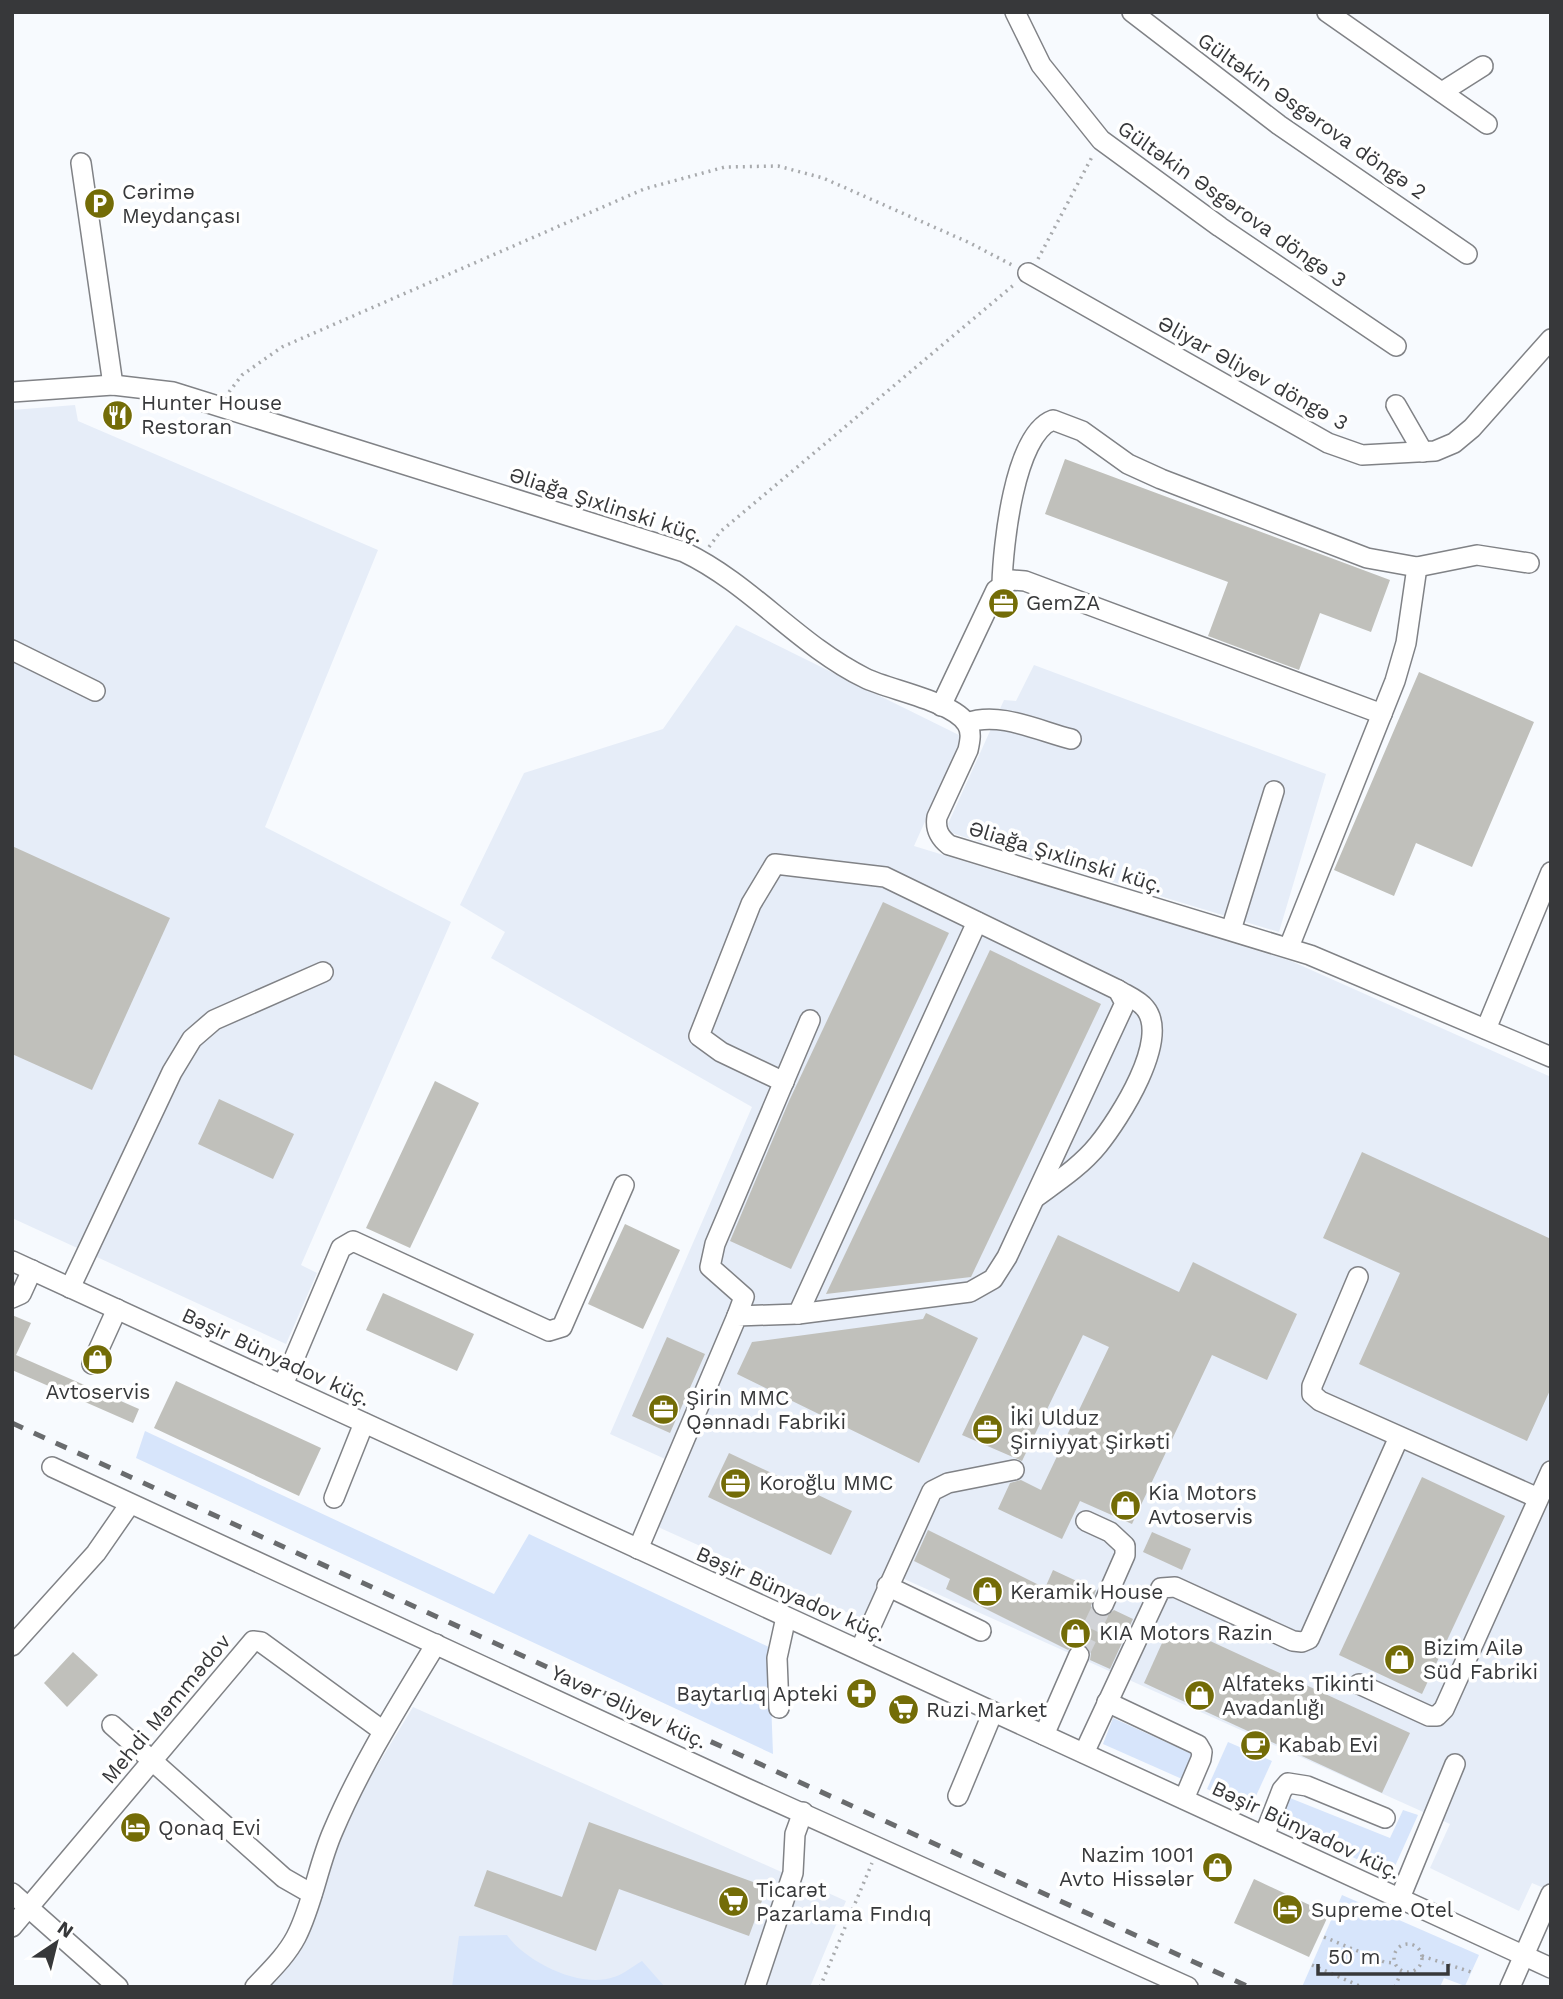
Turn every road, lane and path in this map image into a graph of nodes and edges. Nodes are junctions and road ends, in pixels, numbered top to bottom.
1 (1015, 12) edge
2 (1132, 12) edge
3 (1327, 12) edge
4 (1483, 66) dead end
5 (1442, 92) junction
6 (1487, 124) dead end
7 (1101, 140) junction
8 (81, 163) dead end
9 (1468, 254) dead end
10 (1028, 273) junction
11 (1551, 339) edge
12 (1396, 346) dead end
13 (113, 385) junction
14 (12, 392) edge
15 (220, 405) junction
16 (1395, 405) dead end
17 (1423, 452) junction
18 (699, 559) junction
19 (1529, 563) dead end
20 (1417, 567) junction
21 (1002, 584) junction
22 (12, 650) edge
23 (95, 691) dead end
24 (941, 706) junction
25 (1382, 714) junction
26 (967, 723) junction
27 (1071, 739) dead end
28 (1274, 791) dead end
29 (1551, 873) edge
30 (977, 922) junction
31 (1231, 930) junction
32 (1289, 947) junction
33 (323, 972) dead end
34 (1118, 990) junction
35 (810, 1020) dead end
36 (1486, 1029) junction
37 (1551, 1057) edge
38 (784, 1082) junction
39 (624, 1185) dead end
40 (1035, 1197) junction
41 (12, 1261) edge
42 (32, 1270) junction
43 (1358, 1277) dead end
44 (70, 1288) junction
45 (12, 1298) edge
46 (117, 1309) junction
47 (798, 1314) junction
48 (737, 1316) junction
49 (92, 1364) dead end
50 (283, 1385) junction
51 (364, 1423) junction
52 (1399, 1437) junction
53 (52, 1467) dead end
54 (1014, 1471) dead end
55 (1551, 1472) edge
56 (334, 1498) dead end
57 (1538, 1498) junction
58 (130, 1504) junction
59 (1086, 1521) dead end
60 (638, 1549) junction
61 (887, 1586) junction
62 (1103, 1605) tunnel mouth
63 (786, 1617) junction
64 (981, 1631) dead end
65 (436, 1644) junction
66 (12, 1646) edge
67 (860, 1650) junction
68 (1079, 1655) tunnel mouth
69 (1359, 1684) dead end
70 (1107, 1702) junction
71 (779, 1707) dead end
72 (993, 1712) junction
73 (112, 1725) dead end
74 (383, 1731) junction
75 (1044, 1735) junction
76 (1084, 1754) junction
77 (154, 1760) junction
78 (1455, 1764) dead end
79 (958, 1796) dead end
80 (1184, 1799) junction
81 (803, 1812) junction
82 (1385, 1818) dead end
83 (1264, 1836) junction
84 (880, 1846) junction
85 (12, 1893) edge
86 (312, 1894) junction
87 (1551, 1895) edge
88 (1400, 1898) junction
89 (30, 1908) junction
90 (1546, 1919) edge
91 (12, 1927) edge
92 (1324, 1937) dead end
93 (1422, 1956) junction
94 (1524, 1956) junction
95 (1395, 1963) junction
96 (1312, 1965) dead end
97 (1551, 1968) edge
98 (1402, 1970) junction
99 (1471, 1972) dead end
100 (118, 1987) edge
101 (255, 1987) edge
102 (755, 1987) edge
103 (820, 1987) edge
104 (1188, 1987) edge
105 (1362, 1987) edge
106 (1395, 1987) edge
107 (1510, 1987) edge

1 - 7 street, Gültəkin Əsgərova döngə 3
2 - 9 street, Gültəkin Əsgərova döngə 2
3 - 5 street
4 - 5 street
5 - 6 street
7 - 10 path
7 - 12 street, Gültəkin Əsgərova döngə 3
8 - 13 street
10 - 15 path
10 - 17 street, Əliyar Əliyev döngə 3
10 - 18 path
11 - 17 street, Əliyar Əliyev döngə 3
13 - 14 street, Əliağa Şıxlinski küç.
13 - 15 street, Əliağa Şıxlinski küç.
15 - 18 street, Əliağa Şıxlinski küç.
16 - 17 street
18 - 24 street, Əliağa Şıxlinski küç.
19 - 20 street
20 - 21 street
20 - 25 street
21 - 24 street
21 - 25 street
22 - 23 street
24 - 26 street, Əliağa Şıxlinski küç.
25 - 32 street
26 - 27 street
26 - 31 street, Əliağa Şıxlinski küç.
28 - 31 street
29 - 36 street
30 - 34 street
30 - 38 street
30 - 47 street
31 - 32 street, Əliağa Şıxlinski küç.
32 - 36 street, Əliağa Şıxlinski küç.
33 - 44 street
34 - 40 street
34 - 40 street
35 - 38 street
36 - 37 street, Əliağa Şıxlinski küç.
38 - 48 street
39 - 50 street
40 - 47 street
41 - 42 street, Bəşir Bünyadov küç.
42 - 44 street, Bəşir Bünyadov küç.
42 - 45 street
43 - 52 street
44 - 46 street, Bəşir Bünyadov küç.
46 - 49 street
46 - 50 street, Bəşir Bünyadov küç.
47 - 48 street
48 - 60 street
50 - 51 street, Bəşir Bünyadov küç.
51 - 56 street
51 - 60 street, Bəşir Bünyadov küç.
52 - 57 street
52 - 70 street
53 - 58 street, Yavər Əliyev küç.
54 - 61 street
55 - 57 street
57 - 69 street
58 - 65 street, Yavər Əliyev küç.
58 - 66 street
59 - 62 street
60 - 63 street, Bəşir Bünyadov küç.
61 - 64 street
61 - 67 street
63 - 67 street, Bəşir Bünyadov küç.
63 - 71 street
65 - 74 street
65 - 81 street, Yavər Əliyev küç.
67 - 72 street, Bəşir Bünyadov küç.
68 - 75 street
70 - 76 street
70 - 80 street
72 - 75 street, Bəşir Bünyadov küç.
72 - 79 street
73 - 77 street
74 - 77 street, Mehdi Məmmədov
74 - 86 street
75 - 76 street, Bəşir Bünyadov küç.
76 - 80 street, Bəşir Bünyadov küç.
77 - 86 street
77 - 89 street, Mehdi Məmmədov
78 - 88 street
80 - 83 street, Bəşir Bünyadov küç.
81 - 84 street, Yavər Əliyev küç.
81 - 102 street
82 - 83 street
83 - 88 street, Bəşir Bünyadov küç.
84 - 103 path
84 - 104 street, Yavər Əliyev küç.
85 - 89 street
86 - 101 street
87 - 90 street
88 - 94 street, Bəşir Bünyadov küç.
89 - 91 street, Mehdi Məmmədov
89 - 100 street
90 - 94 street
92 - 95 path
93 - 95 path
93 - 98 path
93 - 99 path
94 - 97 street, Bəşir Bünyadov küç.
94 - 107 street
95 - 98 path
96 - 105 path
98 - 106 path

